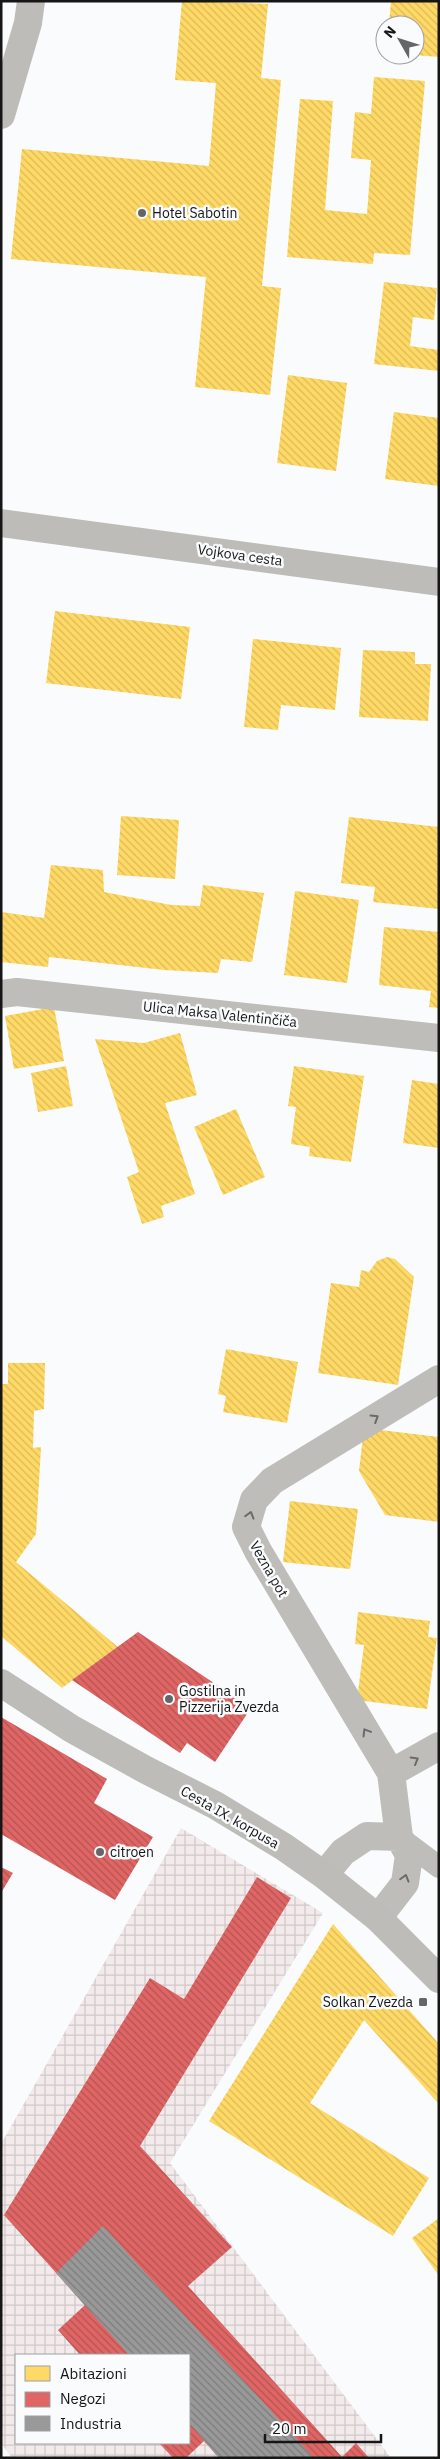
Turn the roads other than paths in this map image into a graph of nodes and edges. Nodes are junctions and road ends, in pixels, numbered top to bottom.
1 (31, 1) edge
2 (1, 115) edge
3 (1, 508) edge
4 (1, 523) edge
5 (42, 528) junction
6 (439, 582) edge
7 (1, 994) edge
8 (439, 1038) edge
9 (439, 1378) edge
10 (1, 1683) edge
11 (439, 1746) edge
12 (392, 1773) junction
13 (399, 1837) junction
14 (439, 1867) edge
15 (324, 1875) junction
16 (378, 1918) junction
17 (439, 1979) edge

1 - 2 main road
3 - 5 main road, Vojkova cesta
4 - 5 main road, Vojkova cesta
5 - 6 main road, Vojkova cesta
7 - 8 street, Ulica Maksa Valentinčiča
12 -> 9 street, Vezna pot
10 - 15 main road, Cesta IX. korpusa
12 -> 11 street
12 - 13 street
13 - 14 lane
13 - 15 street
16 -> 13 street
15 - 16 main road, Cesta IX. korpusa
16 - 17 main road, Cesta IX. korpusa

